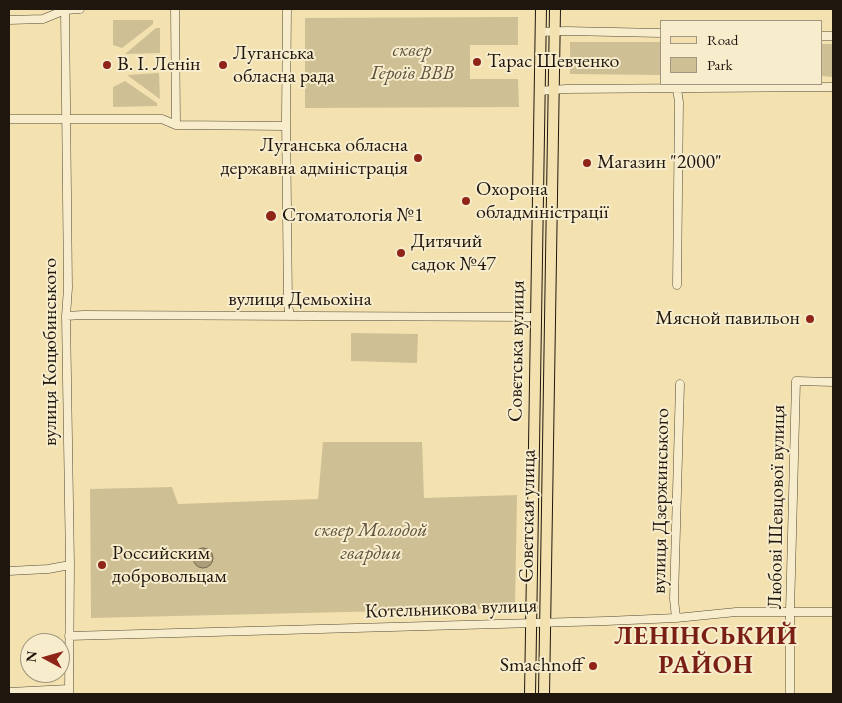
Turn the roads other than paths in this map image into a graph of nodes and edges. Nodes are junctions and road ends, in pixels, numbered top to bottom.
1 (64, 9) edge
2 (80, 9) edge
3 (175, 9) edge
4 (287, 9) edge
5 (541, 9) edge
6 (555, 9) edge
7 (9, 20) edge
8 (554, 31) junction
9 (541, 32) junction
10 (660, 33) edge
11 (833, 87) edge
12 (676, 89) junction
13 (553, 90) junction
14 (539, 91) junction
15 (9, 118) edge
16 (65, 119) junction
17 (176, 125) junction
18 (286, 126) junction
19 (677, 285) dead end
20 (66, 316) junction
21 (290, 316) junction
22 (535, 317) junction
23 (833, 382) edge
24 (680, 384) dead end
25 (70, 565) junction
26 (9, 571) edge
27 (790, 612) junction
28 (833, 612) edge
29 (676, 618) junction
30 (532, 623) junction
31 (544, 623) junction
32 (69, 633) edge
33 (70, 636) edge
34 (9, 692) edge
35 (69, 692) edge
36 (530, 694) edge
37 (544, 694) edge
38 (790, 694) edge

1 - 2 street
1 - 7 street
1 - 16 street, вулиця Коцюбинського
3 - 17 street
4 - 18 street
5 - 9 main road, Совєтська вулиця
6 - 8 main road, Советская улица
8 - 9 street
8 - 10 street
8 - 13 main road, Советская улица
9 - 14 main road, Совєтська вулиця
11 - 12 street
12 - 13 street
12 - 19 street
13 - 14 street
13 - 31 main road, Советская улица
14 - 22 main road, Совєтська вулиця
15 - 16 street
16 - 17 street
16 - 20 street, вулиця Коцюбинського
17 - 18 street
18 - 21 street
20 - 21 street, вулиця Демьохіна
20 - 25 street, вулиця Коцюбинського
21 - 22 street, вулиця Демьохіна
22 - 30 main road, Совєтська вулиця
23 - 27 street, Любові Шевцової вулиця
24 - 29 street, вулиця Дзержинського
25 - 26 street
25 - 32 street, вулиця Коцюбинського
27 - 28 street, Котельникова вулиця
27 - 29 street, Котельникова вулиця
27 - 38 street, Любові Шевцової вулиця
29 - 31 street, Котельникова вулиця
30 - 31 street, Котельникова вулиця
30 - 33 street, Котельникова вулиця
30 - 36 main road, Совєтська вулиця
31 - 37 main road, Советская улица
34 - 35 street

